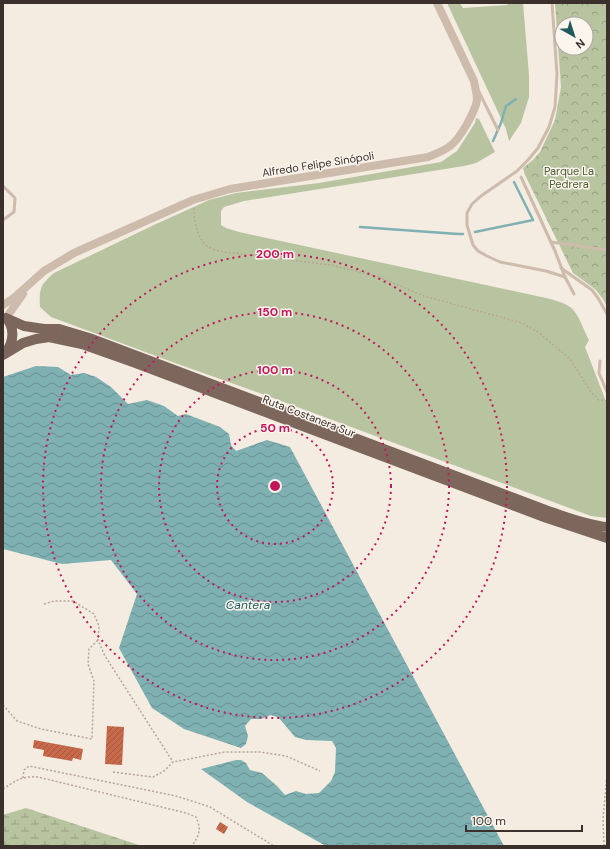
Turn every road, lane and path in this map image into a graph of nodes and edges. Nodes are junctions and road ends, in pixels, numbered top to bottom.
1 (437, 3) edge
2 (552, 3) edge
3 (474, 81) junction
4 (498, 130) dead end
5 (521, 177) dead end
6 (3, 186) edge
7 (193, 200) junction
8 (3, 220) edge
9 (550, 242) junction
10 (607, 250) edge
11 (561, 268) junction
12 (44, 271) junction
13 (565, 277) junction
14 (574, 294) dead end
15 (3, 305) edge
16 (607, 314) edge
17 (6, 317) edge
18 (3, 355) edge
19 (600, 361) dead end
20 (607, 392) edge
21 (607, 401) edge
22 (607, 527) edge
23 (607, 538) edge
24 (44, 604) dead end
25 (98, 640) junction
26 (3, 705) edge
27 (173, 762) junction
28 (320, 771) dead end
29 (113, 772) dead end
30 (607, 775) edge
31 (23, 778) junction
32 (3, 789) edge
33 (192, 846) edge
34 (274, 846) edge
35 (604, 846) edge

1 - 3 street, Alfredo Felipe Sinópoli
2 - 13 lane
3 - 4 lane
3 - 7 street, Alfredo Felipe Sinópoli
5 - 9 lane
6 - 8 lane
7 - 12 street, Alfredo Felipe Sinópoli
7 - 21 path
9 - 10 lane
9 - 11 lane
11 - 13 lane
11 - 16 lane
12 - 15 street
12 - 17 street
13 - 14 lane
17 - 18 main road, Ruta Costanera Sur
17 - 22 main road, Ruta Costanera Sur
18 - 23 main road, Ruta Costanera Sur
19 - 20 lane
24 - 25 path
25 - 26 path
25 - 27 path
27 - 28 path
27 - 29 path
30 - 35 path
31 - 32 path
31 - 33 path
31 - 34 path

